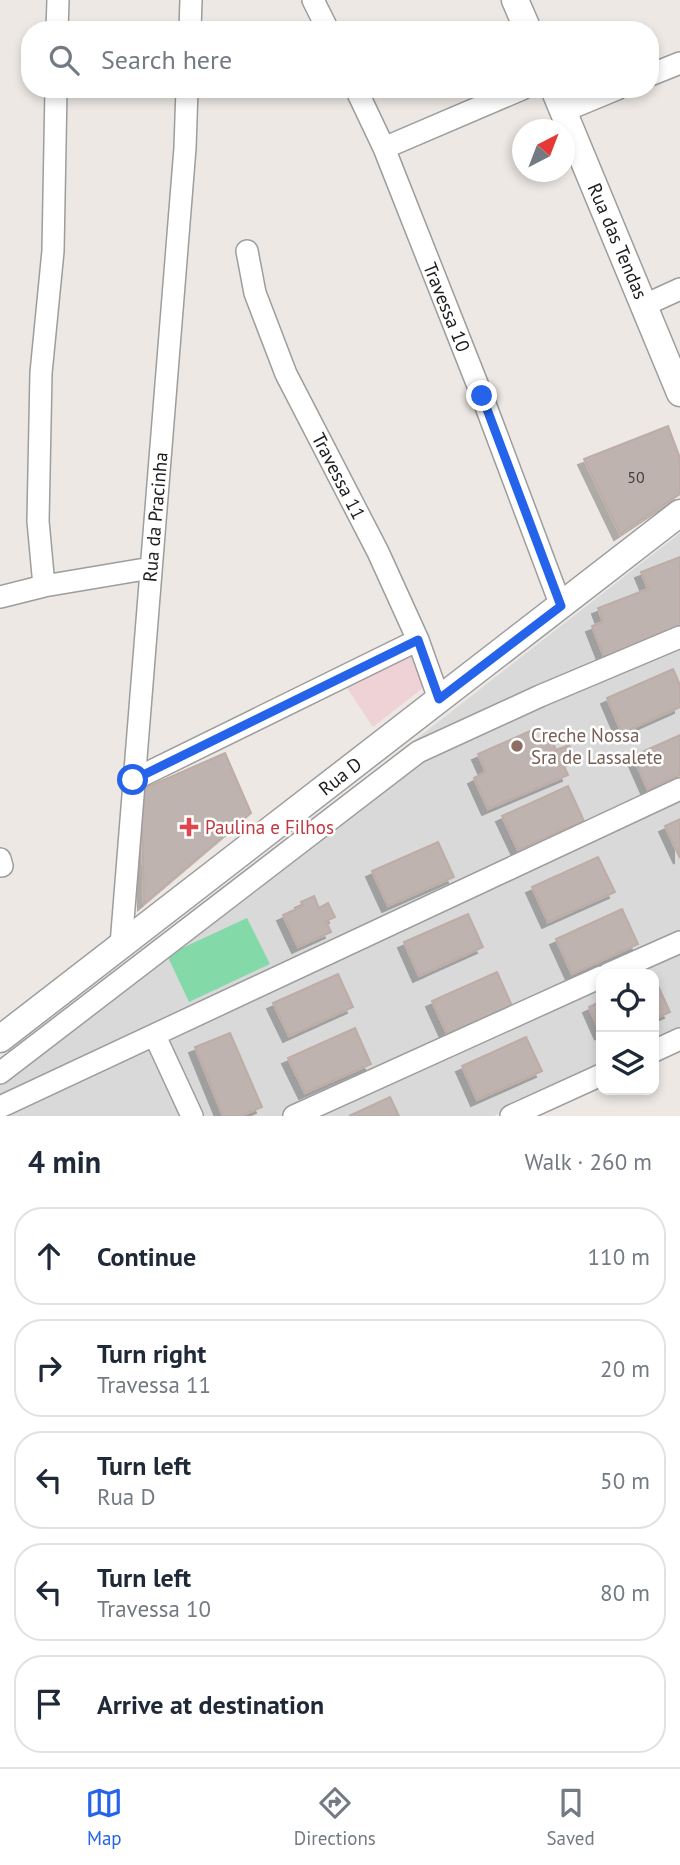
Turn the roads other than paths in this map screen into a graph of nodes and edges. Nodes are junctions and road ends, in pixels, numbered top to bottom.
1 (58, 0) edge
2 (191, 0) edge
3 (313, 0) edge
4 (515, 0) edge
5 (57, 21) edge
6 (190, 21) edge
7 (324, 21) edge
8 (524, 21) edge
9 (680, 63) edge
10 (659, 71) edge
11 (56, 98) edge
12 (187, 98) edge
13 (360, 98) edge
14 (501, 98) edge
15 (559, 100) edge
16 (384, 148) junction
17 (247, 251) dead end
18 (680, 289) edge
19 (645, 304) junction
20 (680, 393) edge
21 (680, 513) edge
22 (151, 568) junction
23 (44, 586) junction
24 (0, 597) edge
25 (561, 606) junction
26 (680, 637) edge
27 (418, 640) junction
28 (439, 699) junction
29 (133, 780) junction
30 (680, 789) edge
31 (680, 942) edge
32 (121, 945) junction
33 (619, 969) edge
34 (596, 979) edge
35 (155, 1036) junction
36 (680, 1039) edge
37 (0, 1040) edge
38 (659, 1049) edge
39 (0, 1073) edge
40 (596, 1077) edge
41 (0, 1107) edge
42 (192, 1116) edge
43 (294, 1116) edge
44 (511, 1116) edge

1 - 5 street
2 - 6 street
3 - 7 street
4 - 8 street
9 - 10 street
11 - 23 street
12 - 22 street, Rua da Pracinha
13 - 16 street, Travessa 10
14 - 16 street
15 - 19 street, Rua das Tendas
16 - 25 street, Travessa 10
17 - 27 street, Travessa 11
18 - 19 street
19 - 20 street, Rua das Tendas
21 - 25 street, Rua D
22 - 23 street
22 - 29 street, Rua da Pracinha
23 - 24 street
25 - 28 street, Rua D
26 - 39 street
27 - 28 street, Travessa 11
27 - 29 street
28 - 32 street, Rua D
29 - 32 street, Rua da Pracinha
30 - 35 street
31 - 33 street
32 - 37 street, Rua D
34 - 43 street
35 - 41 street
35 - 42 street
36 - 38 street
40 - 44 street

